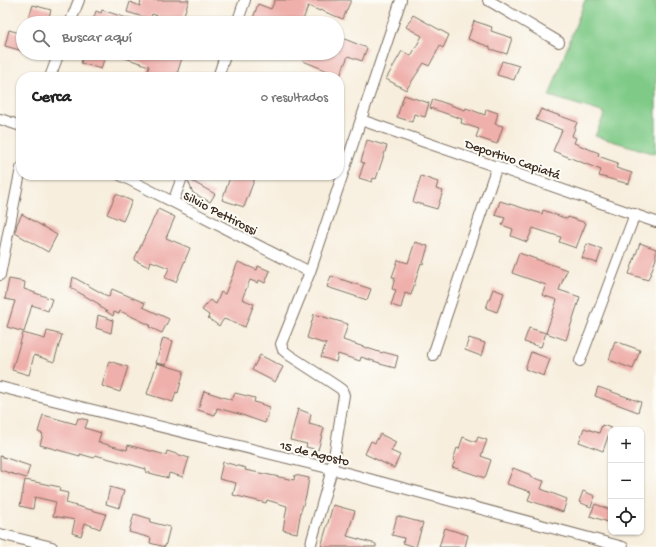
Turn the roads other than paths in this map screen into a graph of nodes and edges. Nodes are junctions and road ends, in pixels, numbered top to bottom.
1 (79, 0) edge
2 (245, 0) edge
3 (401, 0) edge
4 (488, 0) edge
5 (73, 16) edge
6 (239, 16) edge
7 (559, 42) dead end
8 (56, 60) edge
9 (224, 60) edge
10 (52, 72) edge
11 (220, 72) edge
12 (0, 119) edge
13 (361, 120) junction
14 (16, 124) edge
15 (497, 166) junction
16 (344, 171) edge
17 (19, 180) edge
18 (130, 180) edge
19 (181, 180) edge
20 (341, 180) edge
21 (173, 202) junction
22 (634, 214) junction
23 (656, 222) edge
24 (310, 272) junction
25 (0, 276) edge
26 (433, 354) dead end
27 (580, 361) dead end
28 (0, 387) edge
29 (332, 469) junction
30 (0, 534) edge
31 (52, 547) edge
32 (310, 547) edge
33 (623, 547) edge

1 - 5 street
2 - 6 street
3 - 13 street
4 - 7 street
8 - 10 street
9 - 11 street
12 - 14 street
13 - 15 street, Deportivo Capiatá
13 - 16 street
15 - 22 street, Deportivo Capiatá
15 - 26 street
17 - 25 street
18 - 21 street, Silvio Pettirossi
19 - 21 street
20 - 24 street
21 - 24 street, Silvio Pettirossi
22 - 23 street, Deportivo Capiatá
22 - 27 street
24 - 29 street
28 - 29 street, 15 de Agosto
29 - 32 street
29 - 33 street, 15 de Agosto
30 - 31 street

